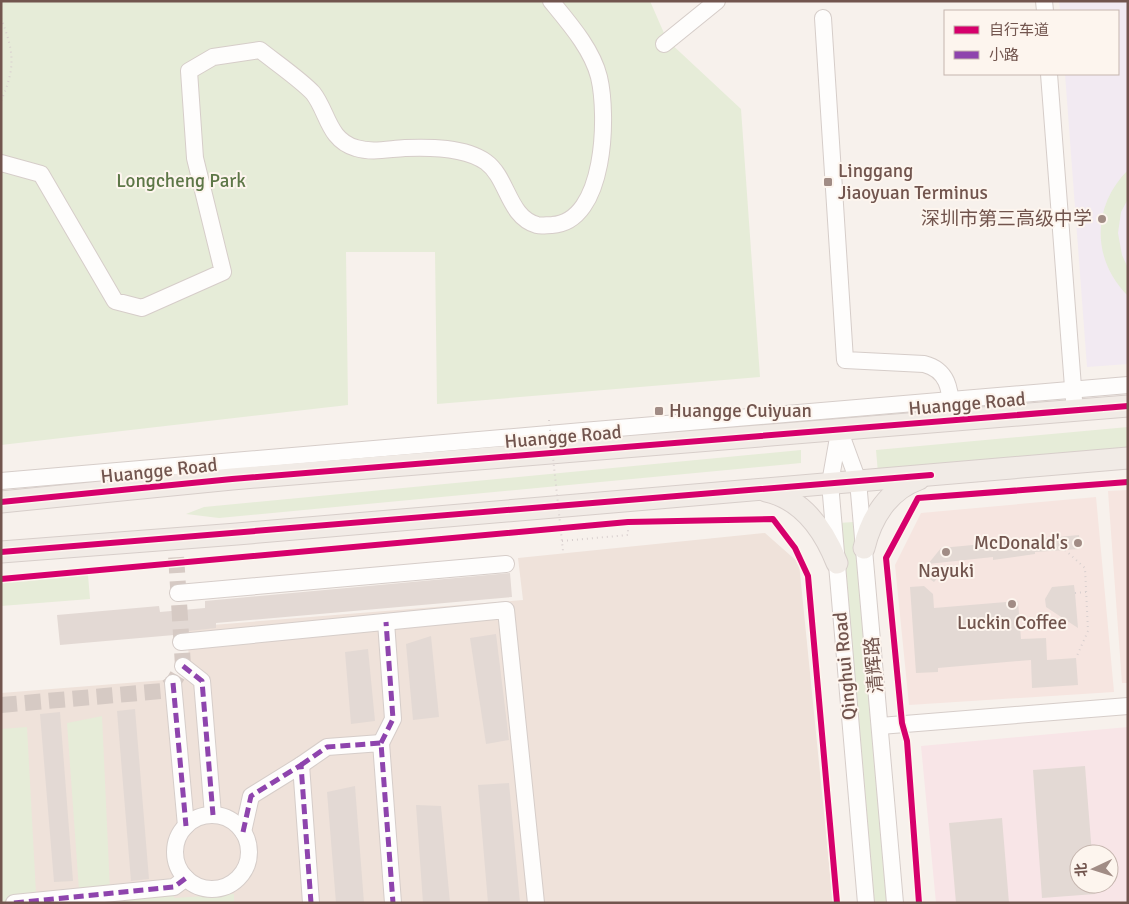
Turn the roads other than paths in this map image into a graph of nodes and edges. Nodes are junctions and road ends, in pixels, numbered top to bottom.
1 (550, 1) edge
2 (717, 1) edge
3 (824, 18) dead end
4 (664, 44) dead end
5 (1049, 75) edge
6 (1, 163) edge
7 (1128, 384) edge
8 (1074, 400) junction
9 (1128, 406) edge
10 (952, 410) junction
11 (839, 430) junction
12 (1128, 458) edge
13 (932, 475) junction
14 (1, 481) edge
15 (858, 481) junction
16 (830, 483) junction
17 (759, 490) junction
18 (1, 502) edge
19 (864, 548) junction
20 (1, 552) edge
21 (836, 563) junction
22 (506, 564) dead end
23 (178, 593) dead end
24 (386, 622) junction
25 (181, 642) dead end
26 (183, 666) dead end
27 (173, 683) dead end
28 (1128, 706) edge
29 (880, 726) junction
30 (381, 743) junction
31 (301, 765) junction
32 (213, 815) junction
33 (186, 826) junction
34 (243, 832) junction
35 (186, 878) junction
36 (14, 903) edge
37 (311, 903) edge
38 (393, 903) edge
39 (536, 903) edge
40 (866, 903) edge
41 (895, 903) edge

1 - 6 street
2 - 4 street
3 - 10 street
5 - 8 street
7 - 8 street
8 - 9 main road, Huangge Road
8 - 10 main road, Huangge Road
10 - 11 main road, Huangge Road
10 - 14 street
11 - 15 street, 清辉路
11 - 16 street, Qinghui Road
11 - 18 main road, Huangge Road
12 - 13 main road
13 - 15 main road
13 - 19 main road
15 - 16 main road
15 - 19 street, 清辉路
16 - 17 main road
16 - 21 street, Qinghui Road
17 - 20 main road
17 - 21 main road
19 - 29 street, 清辉路
21 - 40 street, Qinghui Road
22 - 23 street
24 - 25 street
24 - 30 street
24 - 39 street
26 - 32 street
27 - 33 street
28 - 29 street
29 - 41 street, 清辉路
30 - 31 street
30 - 38 street
31 - 34 street
31 - 37 street
32 - 33 street
32 - 34 street
33 - 35 street
34 - 35 street
35 - 36 street

